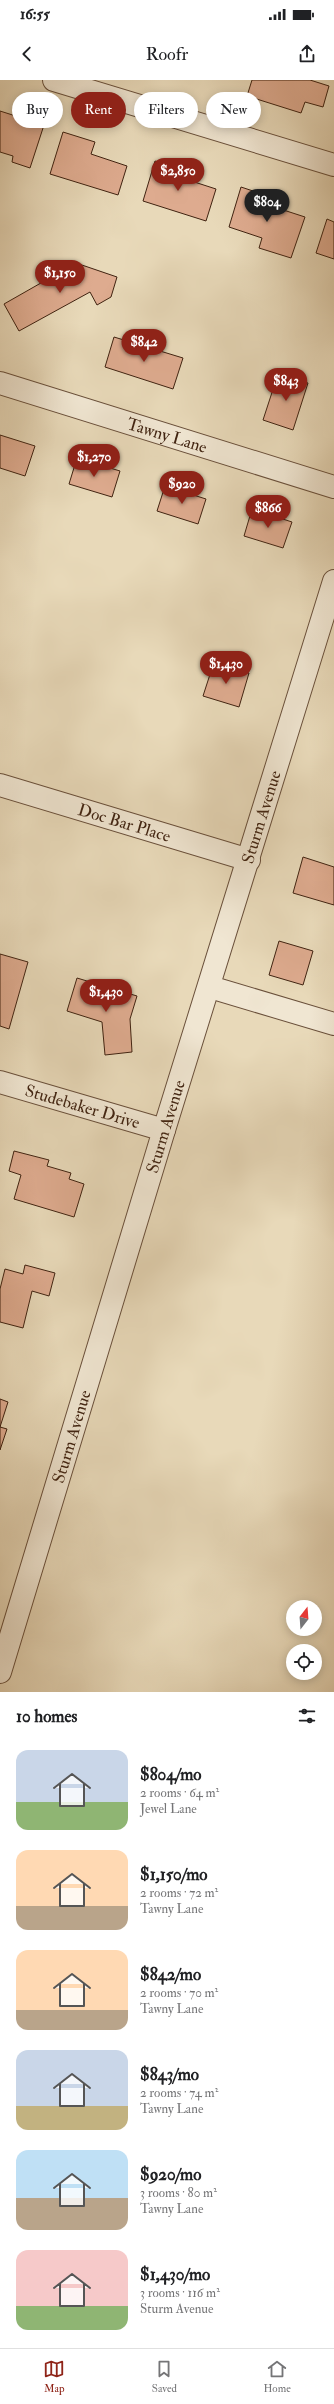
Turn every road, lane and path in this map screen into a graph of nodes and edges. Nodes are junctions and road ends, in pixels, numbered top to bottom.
1 (54, 80) edge
2 (334, 165) edge
3 (0, 383) edge
4 (334, 487) edge
5 (334, 581) edge
6 (0, 784) edge
7 (249, 860) junction
8 (210, 986) junction
9 (334, 1024) edge
10 (0, 1082) edge
11 (164, 1130) junction
12 (0, 1672) edge

1 - 2 street
3 - 4 street, Tawny Lane
5 - 7 street, Sturm Avenue
6 - 7 street, Doc Bar Place
7 - 8 street, Sturm Avenue
8 - 9 street
8 - 11 street, Sturm Avenue
10 - 11 street, Studebaker Drive
11 - 12 street, Sturm Avenue

